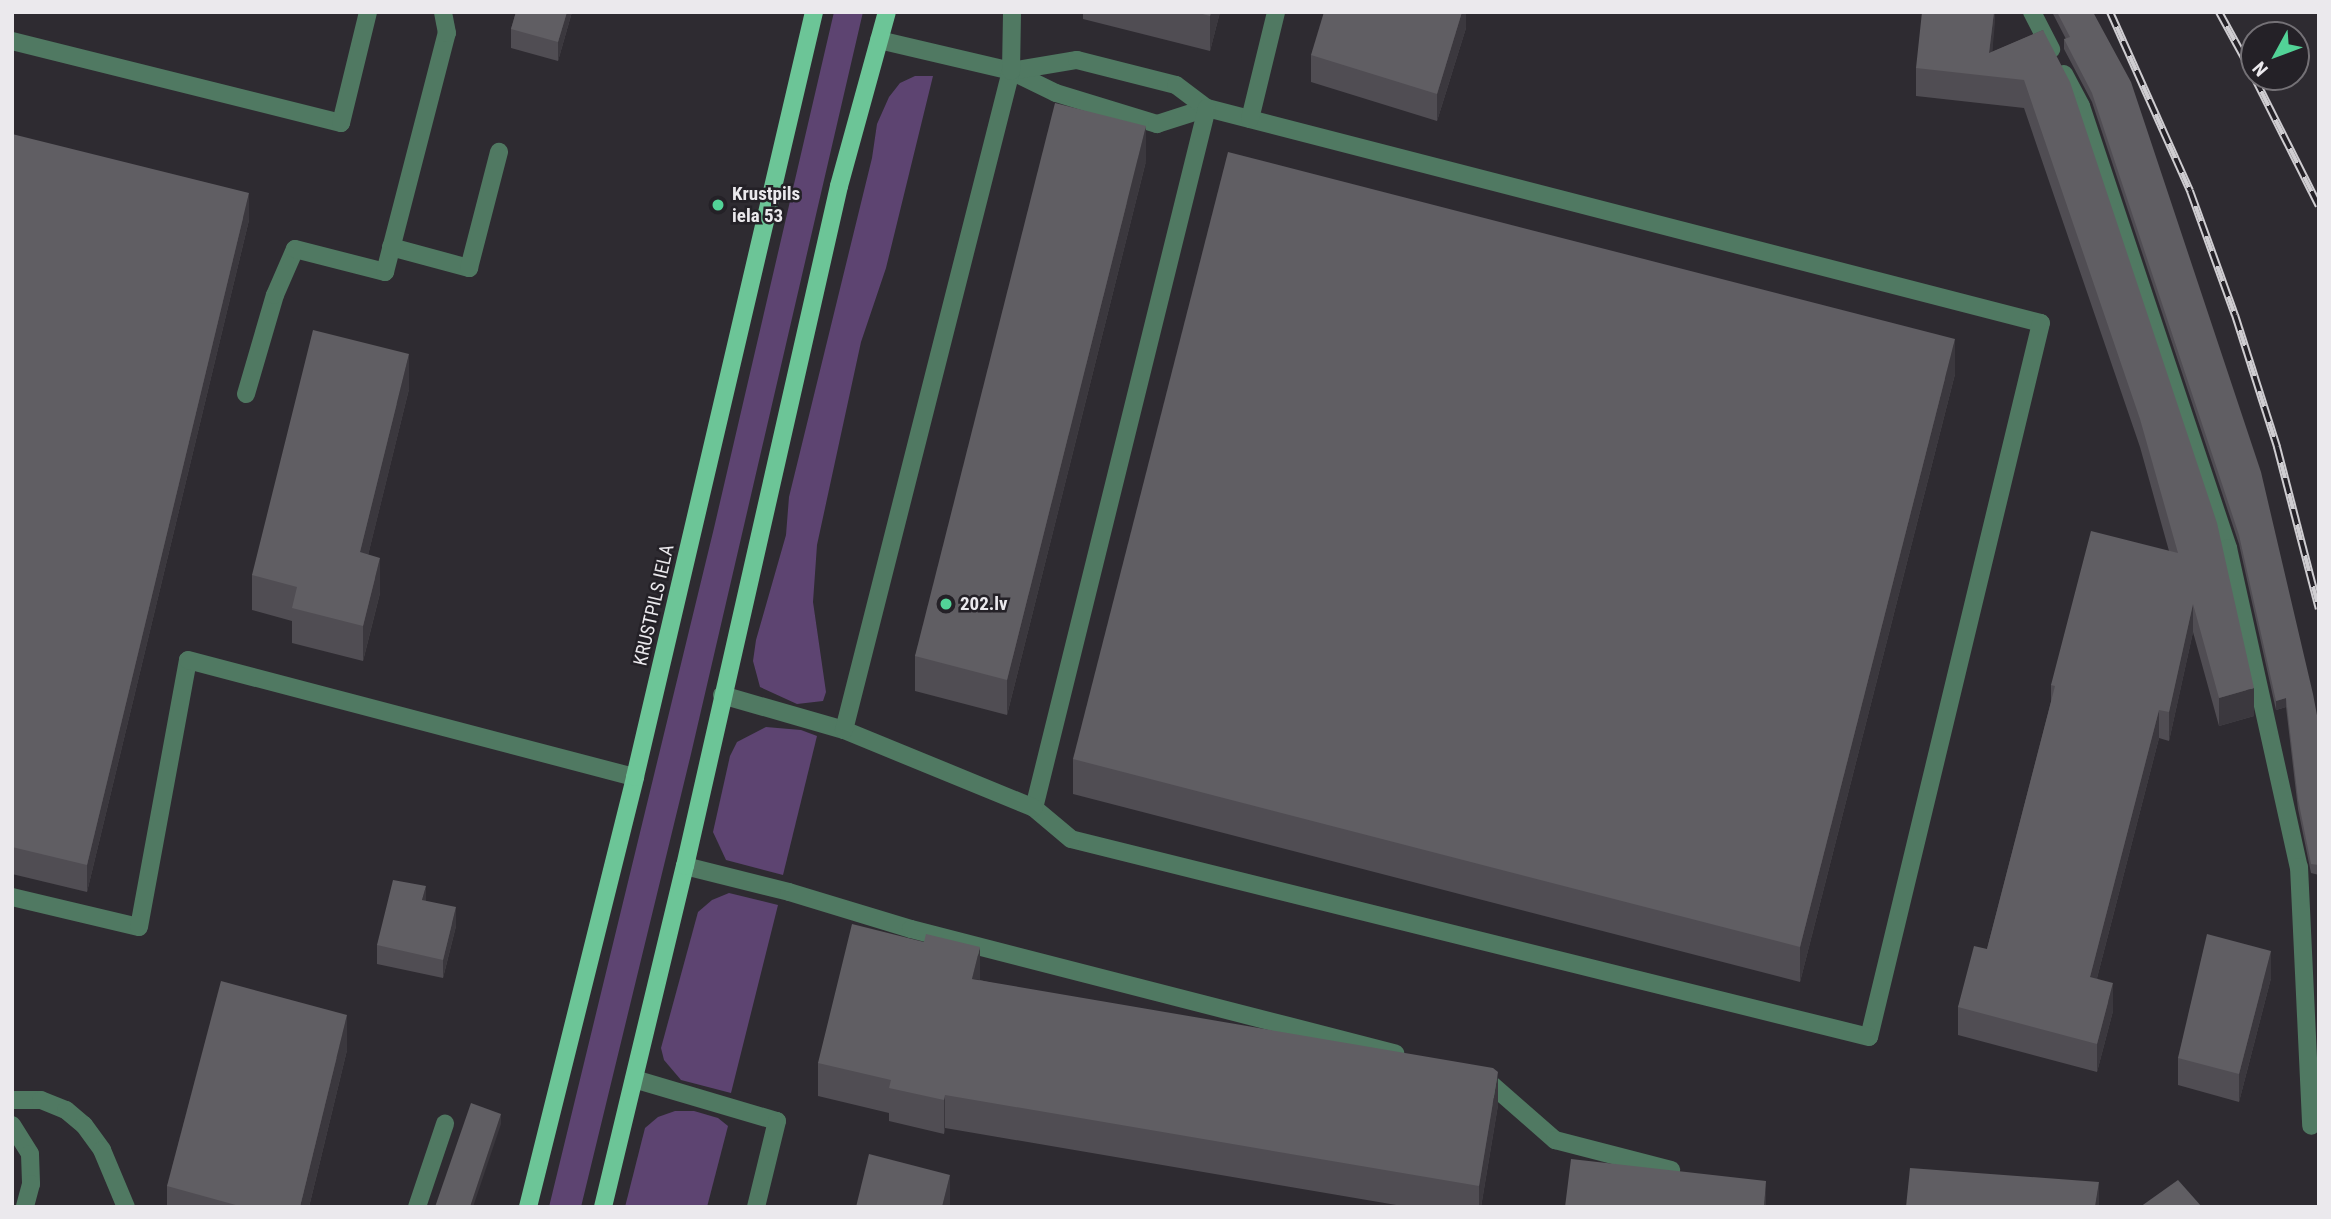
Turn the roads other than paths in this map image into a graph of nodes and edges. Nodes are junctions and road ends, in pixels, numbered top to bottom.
1 (368, 12) edge
2 (443, 12) edge
3 (814, 12) edge
4 (887, 12) edge
5 (1012, 12) edge
6 (1276, 12) edge
7 (2032, 12) edge
8 (879, 40) junction
9 (12, 41) edge
10 (1011, 71) junction
11 (1207, 108) junction
12 (1250, 119) junction
13 (499, 152) dead end
14 (391, 247) junction
15 (246, 394) dead end
16 (722, 695) junction
17 (844, 730) junction
18 (635, 776) junction
19 (1034, 808) junction
20 (685, 866) junction
21 (12, 897) edge
22 (1412, 1057) edge
23 (1466, 1071) edge
24 (634, 1079) junction
25 (12, 1100) edge
26 (445, 1124) dead end
27 (12, 1125) edge
28 (2312, 1126) dead end
29 (1671, 1170) edge
30 (25, 1207) edge
31 (127, 1207) edge
32 (417, 1207) edge
33 (528, 1207) edge
34 (603, 1207) edge
35 (756, 1207) edge

1 - 9 lane
2 - 14 lane
3 - 18 main road, KRUSTPILS IELA
4 - 8 main road
5 - 10 lane
6 - 12 lane
7 - 28 lane
8 - 10 lane
8 - 16 main road
10 - 11 lane
10 - 11 lane
10 - 17 lane
11 - 12 lane
11 - 19 lane
12 - 19 lane
13 - 14 lane
14 - 15 lane
16 - 17 lane
16 - 20 main road
17 - 19 lane
18 - 21 lane
18 - 33 main road, KRUSTPILS IELA
20 - 22 lane
20 - 24 main road
23 - 29 lane
24 - 34 main road
24 - 35 lane
25 - 31 lane
26 - 32 lane
27 - 30 lane

